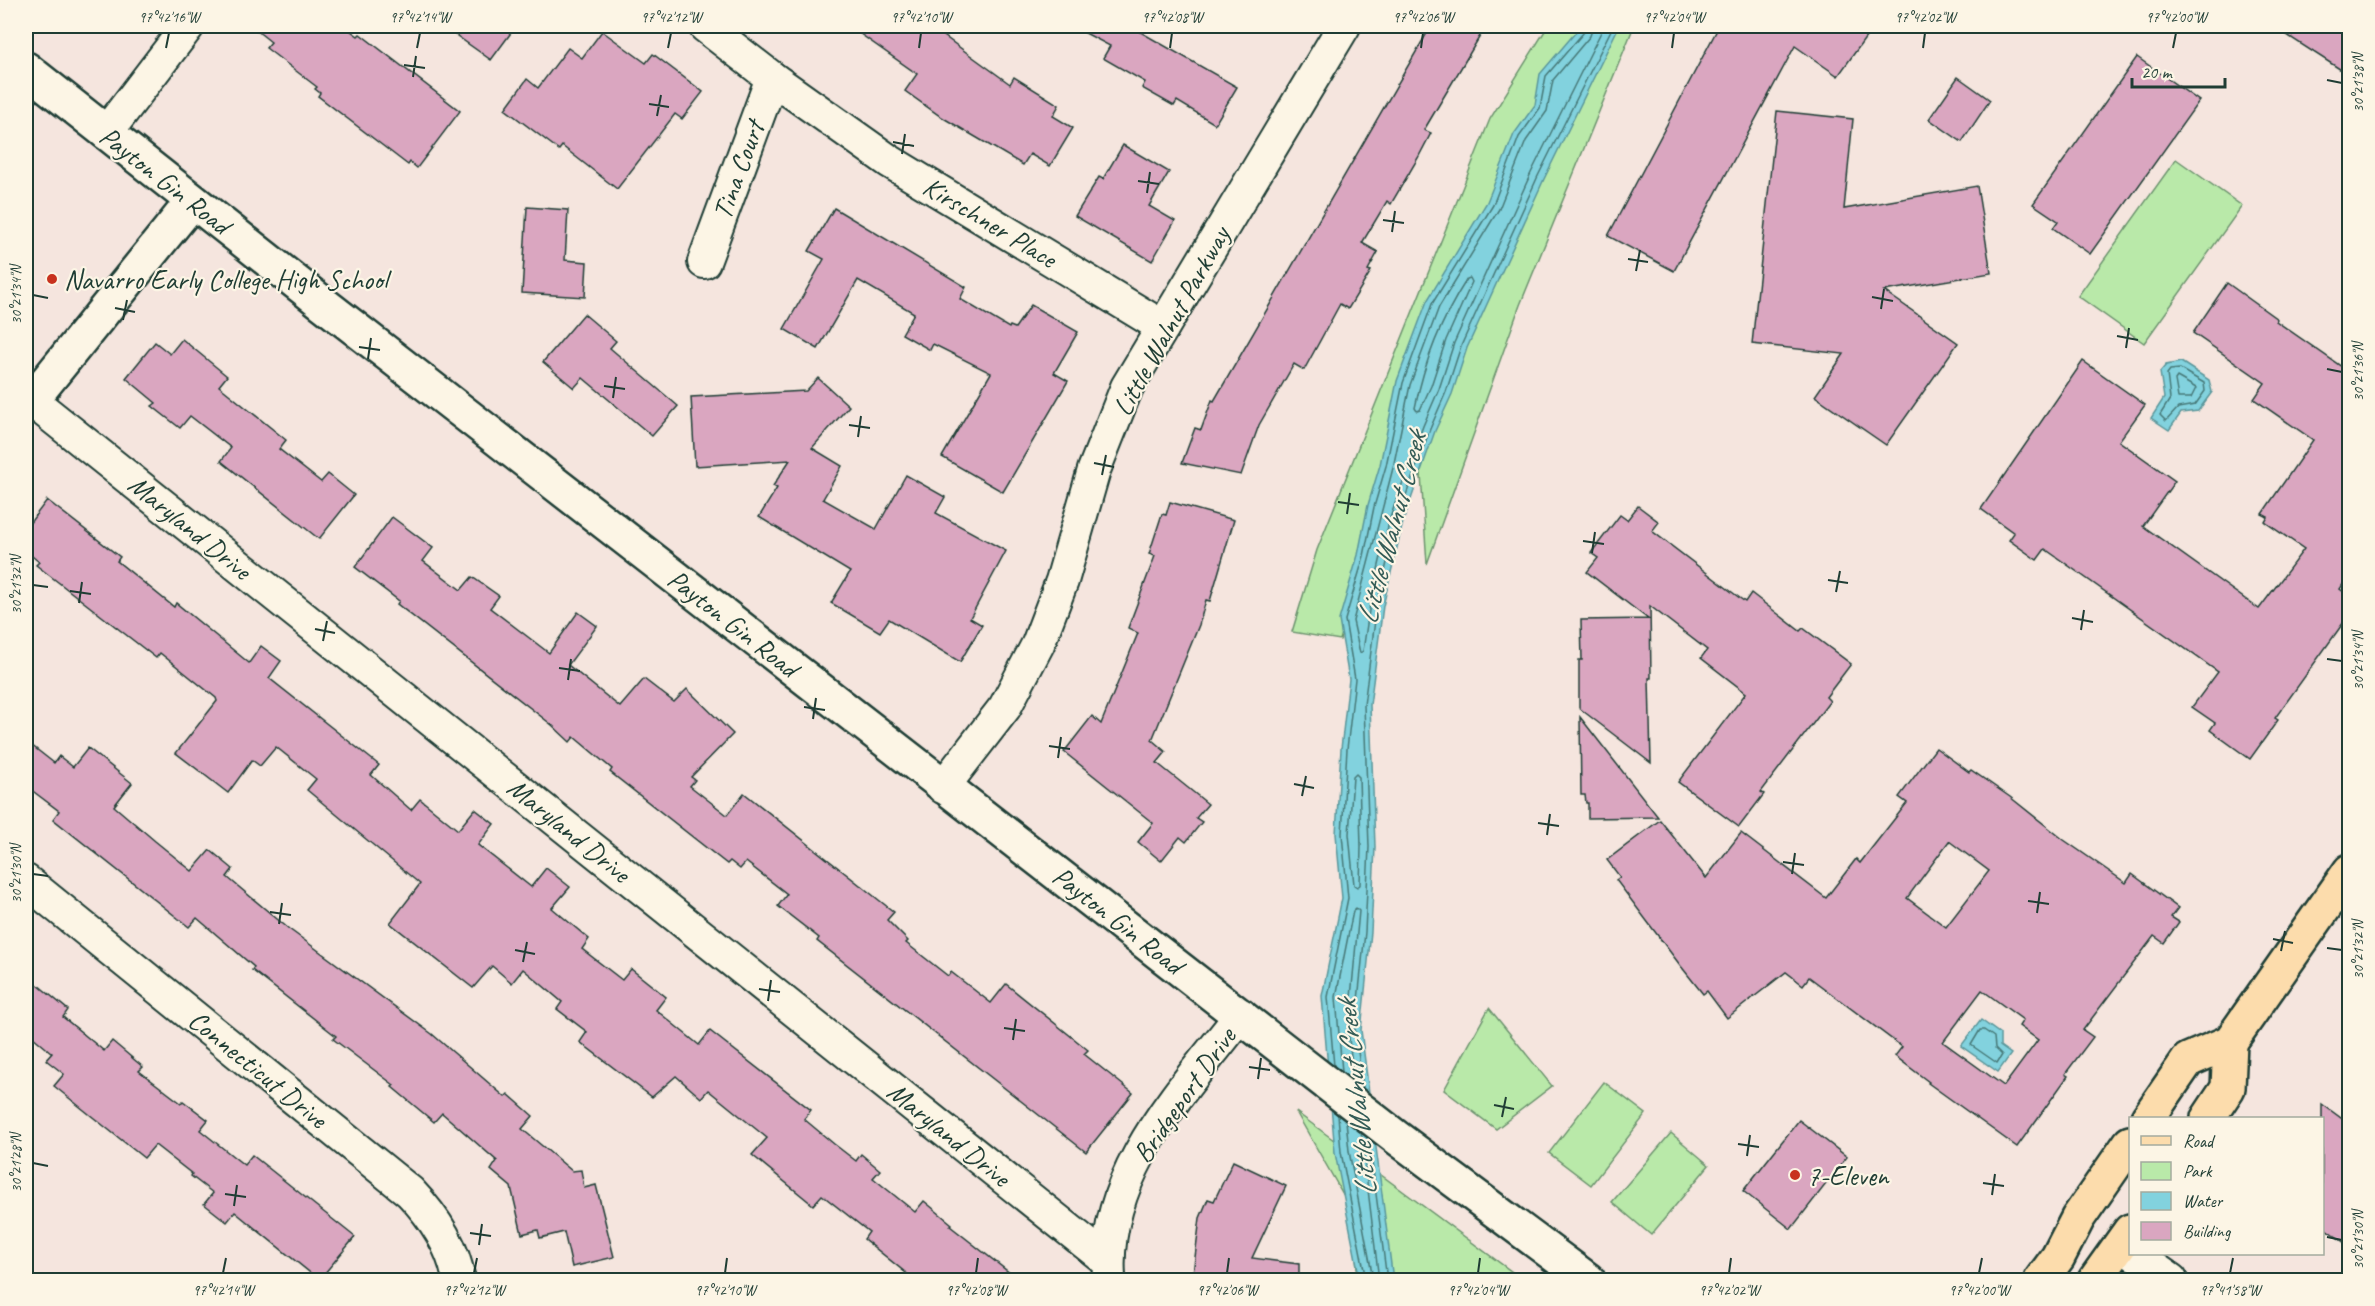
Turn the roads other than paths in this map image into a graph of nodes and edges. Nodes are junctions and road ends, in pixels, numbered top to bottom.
1 (188, 26) edge
2 (705, 26) edge
3 (1344, 26) edge
4 (26, 69) edge
5 (772, 78) junction
6 (106, 133) junction
7 (192, 201) junction
8 (704, 262) dead end
9 (1163, 327) junction
10 (28, 403) edge
11 (943, 787) junction
12 (2349, 871) edge
13 (26, 881) edge
14 (1241, 1015) junction
15 (2230, 1042) junction
16 (2149, 1117) edge
17 (2209, 1117) edge
18 (2129, 1144) edge
19 (2129, 1245) edge
20 (2140, 1255) edge
21 (1108, 1270) edge
22 (459, 1281) edge
23 (1588, 1281) edge
24 (2041, 1281) edge
25 (2095, 1281) edge
26 (2170, 1281) edge

1 - 6 street
2 - 5 street, Kirschner Place
3 - 9 street, Little Walnut Parkway
4 - 6 street, Payton Gin Road
5 - 8 street, Tina Court
5 - 9 street, Kirschner Place
6 - 7 street, Payton Gin Road
7 - 10 street
7 - 11 street, Payton Gin Road
9 - 11 street, Little Walnut Parkway
10 - 21 street, Maryland Drive
11 - 14 street, Payton Gin Road
12 - 15 main road
13 - 22 street, Connecticut Drive
14 - 21 street, Bridgeport Drive
14 - 23 street, Payton Gin Road
15 - 16 main road
15 - 17 main road
18 - 24 main road
19 - 25 main road
20 - 26 street

